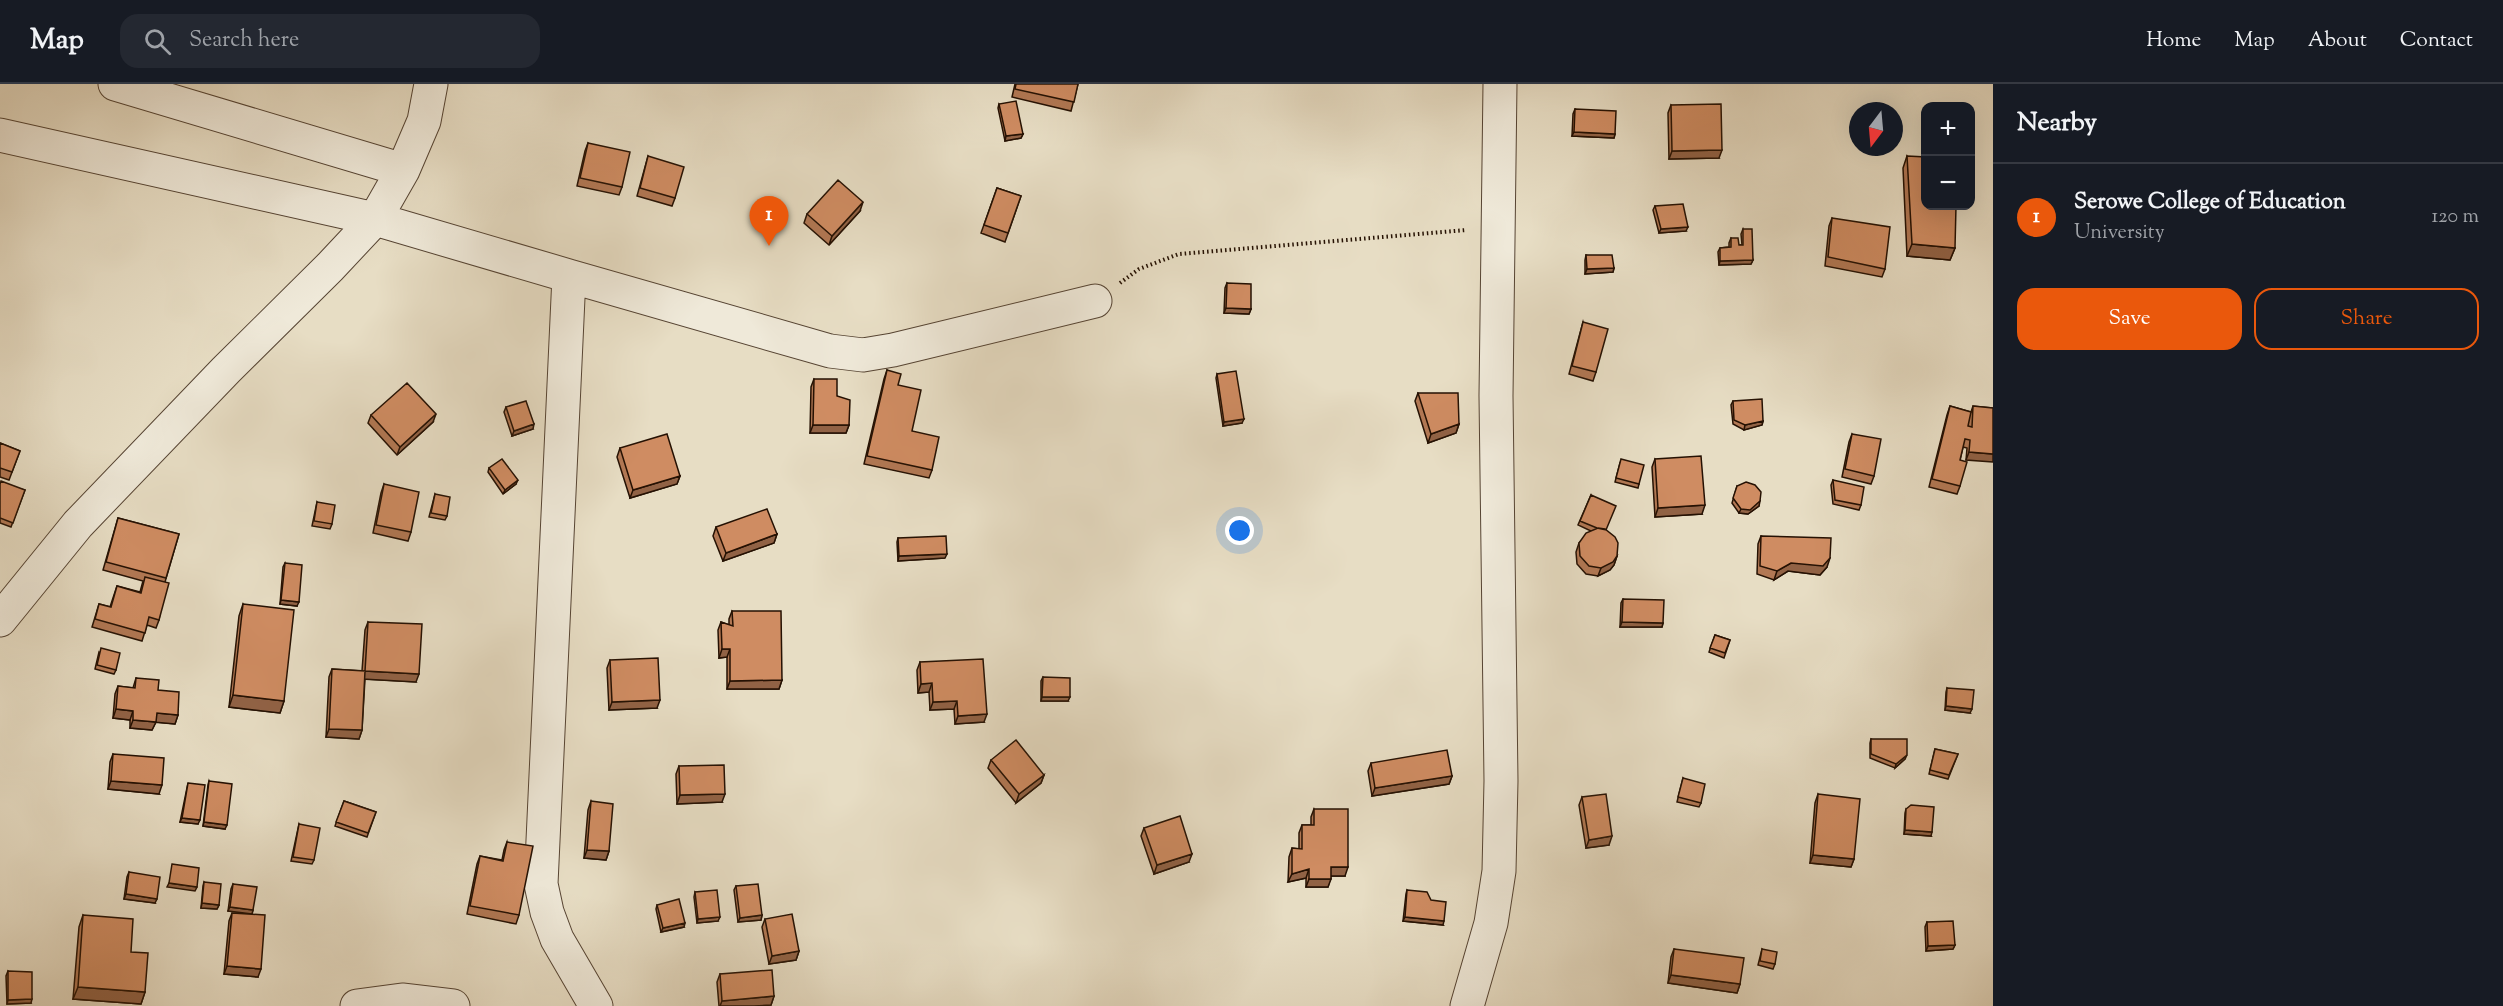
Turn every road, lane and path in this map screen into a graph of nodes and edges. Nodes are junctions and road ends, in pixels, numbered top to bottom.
1 (115, 84) edge
2 (431, 84) edge
3 (1500, 84) edge
4 (0, 135) edge
5 (403, 171) junction
6 (375, 219) junction
7 (1500, 227) junction
8 (569, 276) junction
9 (1095, 301) joint
10 (0, 620) edge
11 (357, 1006) edge
12 (453, 1006) edge
13 (596, 1006) edge
14 (1467, 1006) edge

1 - 5 street
2 - 5 street
3 - 7 street
4 - 6 street
5 - 6 street
6 - 8 street
6 - 10 street
7 - 9 path
7 - 14 street
8 - 9 street
8 - 13 street
11 - 12 street

